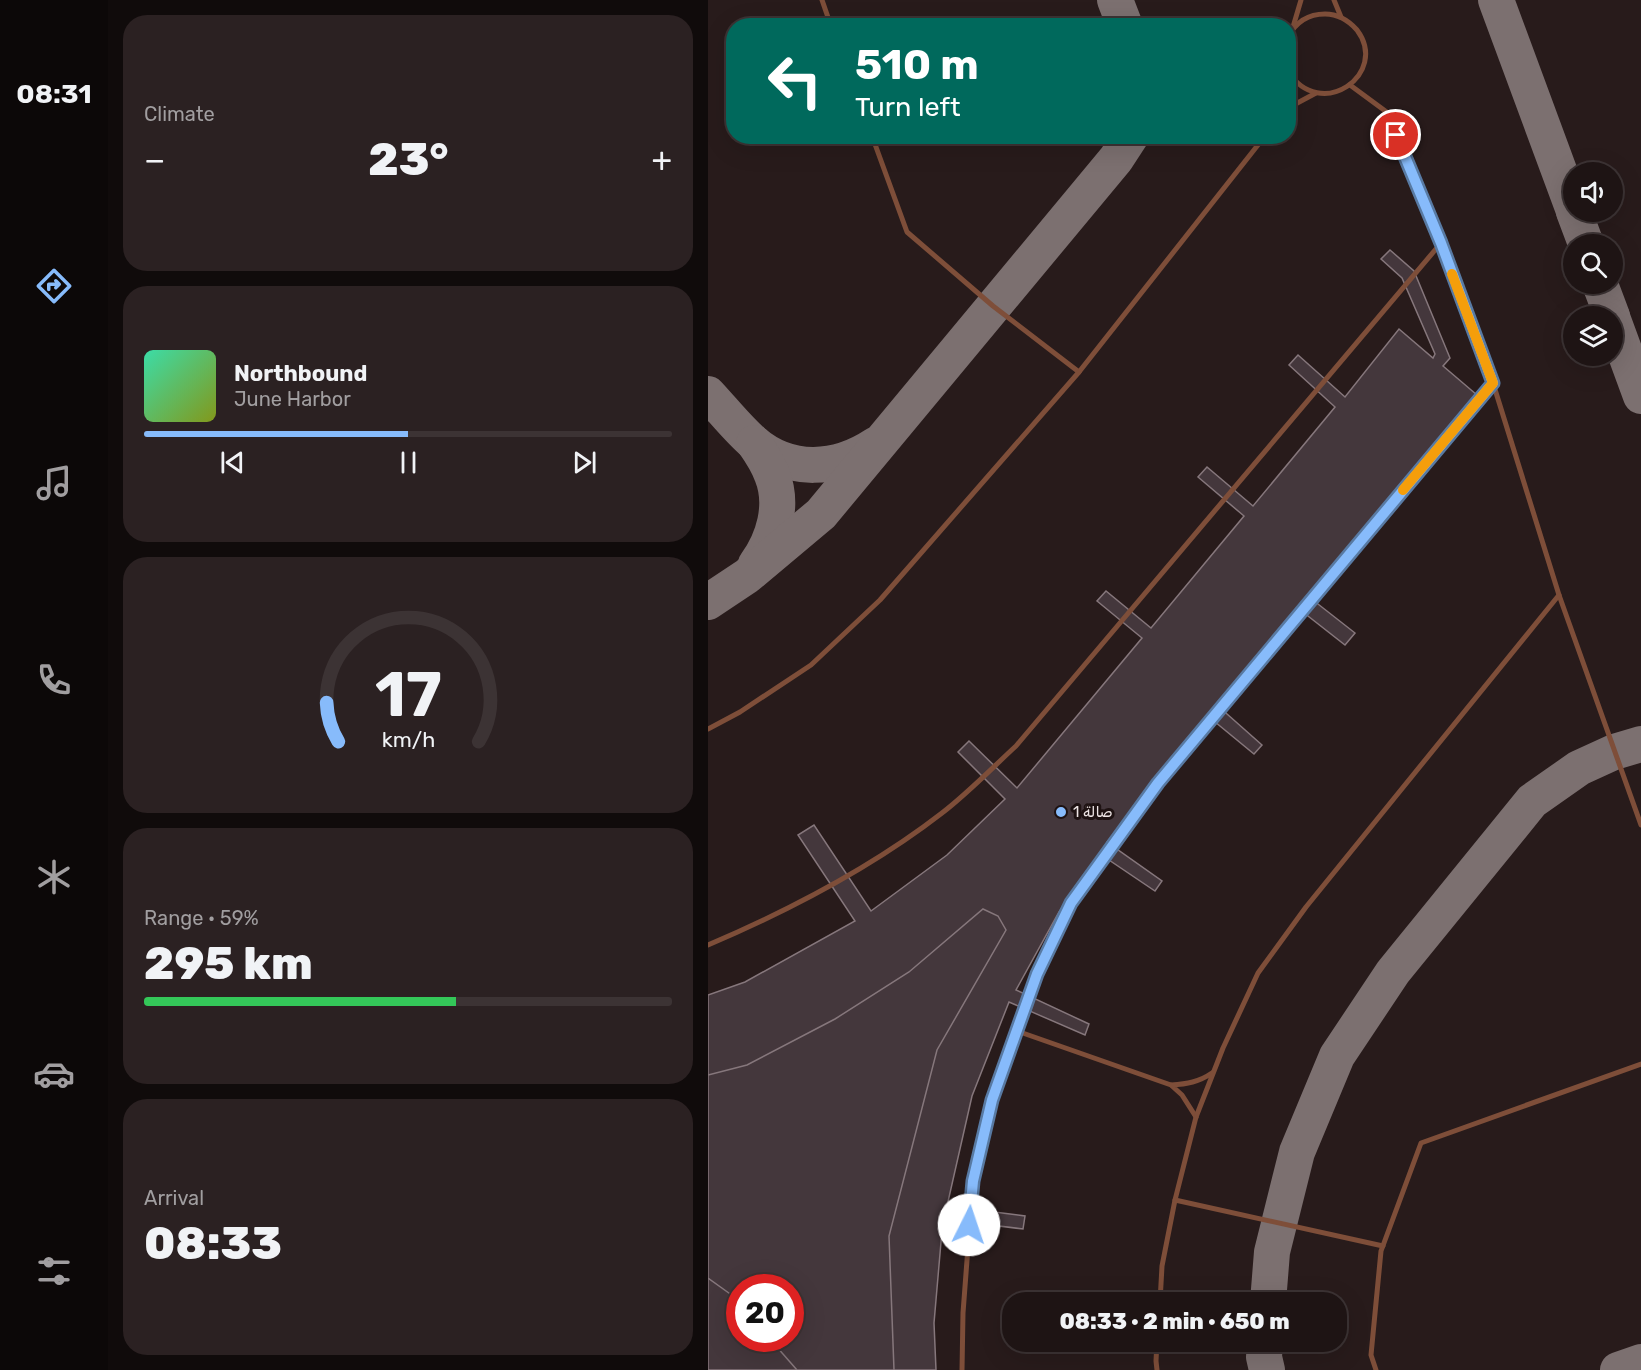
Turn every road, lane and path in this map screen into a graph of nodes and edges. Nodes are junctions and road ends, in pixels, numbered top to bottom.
1 (822, 0) edge
2 (1301, 0) edge
3 (1334, 0) edge
4 (1341, 17) junction
5 (828, 18) edge
6 (1296, 18) edge
7 (1296, 26) edge
8 (1296, 82) edge
9 (1350, 85) junction
10 (1316, 93) junction
11 (1296, 104) edge
12 (875, 144) edge
13 (1259, 144) edge
14 (1441, 243) junction
15 (1079, 372) junction
16 (1493, 383) junction
17 (1559, 595) junction
18 (708, 729) edge
19 (1641, 825) edge
20 (708, 945) edge
21 (1017, 1031) junction
22 (1641, 1064) edge
23 (1214, 1072) junction
24 (1171, 1085) junction
25 (1196, 1117) junction
26 (1174, 1200) junction
27 (1383, 1246) junction
28 (1161, 1292) edge
29 (1156, 1352) edge
30 (962, 1370) edge
31 (1157, 1370) edge
32 (1376, 1370) edge

1 - 5 lane
2 - 6 lane
3 - 4 lane
4 - 7 lane
4 - 9 lane
8 - 10 lane
9 - 10 lane
9 - 14 lane
10 - 11 lane
12 - 15 lane
13 - 15 lane
14 - 16 lane
14 - 20 lane
15 - 18 lane
16 - 17 lane
16 - 21 lane
17 - 19 lane
17 - 23 lane
21 - 24 lane
21 - 30 lane
22 - 27 lane
23 - 24 lane
23 - 25 lane
24 - 25 lane
25 - 26 lane
26 - 27 lane
26 - 28 lane
27 - 32 lane
29 - 31 lane

